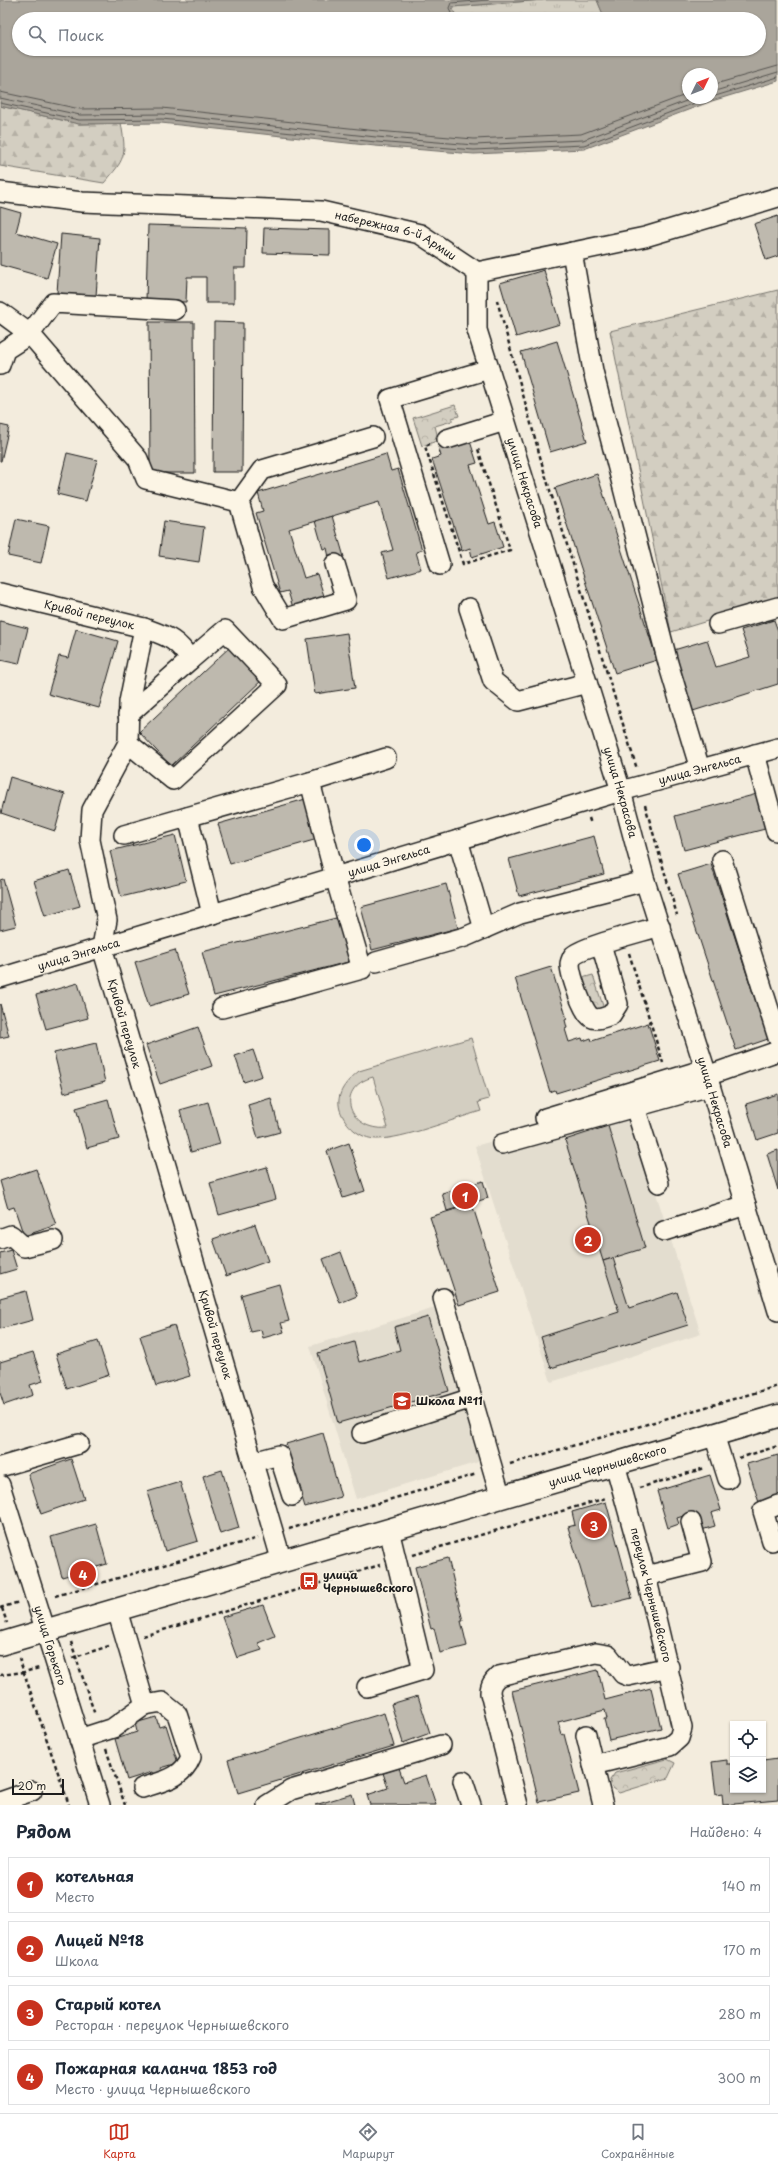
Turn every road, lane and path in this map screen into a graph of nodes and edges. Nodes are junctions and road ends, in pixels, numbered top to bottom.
1 (0, 192) edge
2 (778, 197) edge
3 (572, 252) junction
4 (477, 272) junction
5 (175, 310) dead end
6 (0, 312) edge
7 (30, 334) junction
8 (0, 365) edge
9 (489, 369) junction
10 (505, 421) junction
11 (472, 431) junction
12 (373, 437) dead end
13 (447, 439) joint
14 (239, 502) junction
15 (335, 564) dead end
16 (440, 565) dead end
17 (0, 593) edge
18 (778, 607) edge
19 (469, 608) dead end
20 (718, 624) dead end
21 (144, 628) junction
22 (190, 660) junction
23 (587, 683) junction
24 (128, 716) junction
25 (128, 743) junction
26 (778, 748) edge
27 (755, 754) junction
28 (386, 758) dead end
29 (700, 769) junction
30 (310, 782) junction
31 (621, 791) junction
32 (188, 816) junction
33 (778, 830) edge
34 (124, 835) dead end
35 (458, 840) junction
36 (722, 860) dead end
37 (335, 877) junction
38 (645, 880) junction
39 (212, 914) junction
40 (660, 926) junction
41 (484, 929) junction
42 (624, 937) junction
43 (601, 944) dead end
44 (102, 947) junction
45 (376, 962) dead end
46 (0, 978) edge
47 (222, 1008) dead end
48 (778, 1038) edge
49 (778, 1051) edge
50 (707, 1077) junction
51 (669, 1080) junction
52 (635, 1107) junction
53 (545, 1118) dead end
54 (502, 1144) dead end
55 (659, 1183) dead end
56 (746, 1205) junction
57 (664, 1231) dead end
58 (0, 1239) edge
59 (53, 1240) dead end
60 (443, 1298) dead end
61 (778, 1311) edge
62 (778, 1386) edge
63 (472, 1398) junction
64 (778, 1416) edge
65 (362, 1433) dead end
66 (714, 1435) junction
67 (79, 1444) dead end
68 (778, 1446) edge
69 (253, 1462) junction
70 (615, 1464) junction
71 (0, 1467) edge
72 (493, 1470) junction
73 (726, 1471) junction
74 (0, 1486) edge
75 (624, 1492) junction
76 (292, 1496) dead end
77 (501, 1498) junction
78 (3, 1505) edge
79 (778, 1505) edge
80 (691, 1522) dead end
81 (388, 1530) junction
82 (273, 1533) junction
83 (772, 1541) dead end
84 (396, 1560) junction
85 (282, 1562) junction
86 (646, 1576) junction
87 (54, 1596) dead end
88 (117, 1610) junction
89 (45, 1631) junction
90 (126, 1641) junction
91 (7, 1642) edge
92 (76, 1657) dead end
93 (55, 1663) junction
94 (669, 1668) junction
95 (24, 1672) junction
96 (0, 1675) edge
97 (366, 1687) dead end
98 (145, 1706) junction
99 (586, 1736) dead end
100 (79, 1739) junction
101 (441, 1745) dead end
102 (593, 1765) junction
103 (463, 1781) dead end
104 (142, 1788) dead end
105 (32, 1790) dead end
106 (294, 1797) edge
107 (0, 1802) edge
108 (69, 1805) edge
109 (100, 1805) edge
110 (267, 1805) edge
111 (471, 1805) edge
112 (518, 1805) edge
113 (603, 1805) edge

1 - 4 street, набережная 6-й Армии
2 - 3 street
3 - 4 street
3 - 29 street
4 - 9 street, улица Некрасова
5 - 7 street
6 - 7 street
7 - 8 street
7 - 14 street
9 - 10 street, улица Некрасова
9 - 16 street
10 - 11 street
10 - 23 street, улица Некрасова
11 - 13 street
11 - 13 path
12 - 14 street
14 - 15 street
17 - 21 street, Кривой переулок
18 - 20 street
19 - 23 street
21 - 22 street
21 - 24 street, Кривой переулок
22 - 24 street
22 - 25 street
23 - 31 street, улица Некрасова
24 - 25 street, Кривой переулок
25 - 44 street, Кривой переулок
26 - 27 street, улица Энгельса
27 - 29 street, улица Энгельса
27 - 33 street
28 - 30 street
29 - 31 street, улица Энгельса
30 - 32 street
30 - 37 street
31 - 35 street, улица Энгельса
31 - 38 street, улица Некрасова
32 - 34 street
32 - 39 street
35 - 37 street, улица Энгельса
35 - 41 street
36 - 48 street
37 - 39 street, улица Энгельса
37 - 47 street
38 - 40 street, улица Некрасова
38 - 41 street
39 - 44 street, улица Энгельса
40 - 42 street
40 - 50 street, улица Некрасова
41 - 45 street
42 - 43 street
42 - 51 path
44 - 46 street, улица Энгельса
44 - 69 street, Кривой переулок
49 - 50 street
50 - 51 street
50 - 52 street
50 - 56 street, улица Некрасова
51 - 53 street
52 - 54 street
52 - 55 street
56 - 57 street
56 - 61 street, улица Некрасова
58 - 59 street
60 - 63 street
62 - 72 path
63 - 65 street
63 - 72 street
64 - 66 main road, улица Чернышевского
66 - 70 main road, улица Чернышевского
66 - 73 street
67 - 71 street
68 - 73 path
69 - 76 street
69 - 82 street, Кривой переулок
70 - 75 street, переулок Чернышевского
70 - 77 main road, улица Чернышевского
72 - 77 street
72 - 82 path
73 - 75 path
74 - 78 street, улица Горького
75 - 84 path
75 - 86 street, переулок Чернышевского
77 - 81 main road, улица Чернышевского
78 - 89 street, улица Горького
79 - 83 street
80 - 86 street
81 - 84 street
81 - 85 main road, улица Чернышевского
82 - 85 street, Кривой переулок
82 - 87 path
84 - 90 path
84 - 97 street
85 - 88 main road, улица Чернышевского
86 - 94 street, переулок Чернышевского
88 - 89 main road, улица Чернышевского
88 - 90 street
89 - 91 main road, улица Чернышевского
89 - 93 street, улица Горького
90 - 92 path
90 - 98 street
91 - 95 path
93 - 95 path
93 - 100 street, улица Горького
94 - 102 street, переулок Чернышевского
94 - 112 street
95 - 96 path
95 - 108 path
98 - 100 street
98 - 104 street
99 - 102 street
100 - 109 street, улица Горького
101 - 106 street
102 - 113 street
103 - 111 street
105 - 107 street
106 - 110 street

